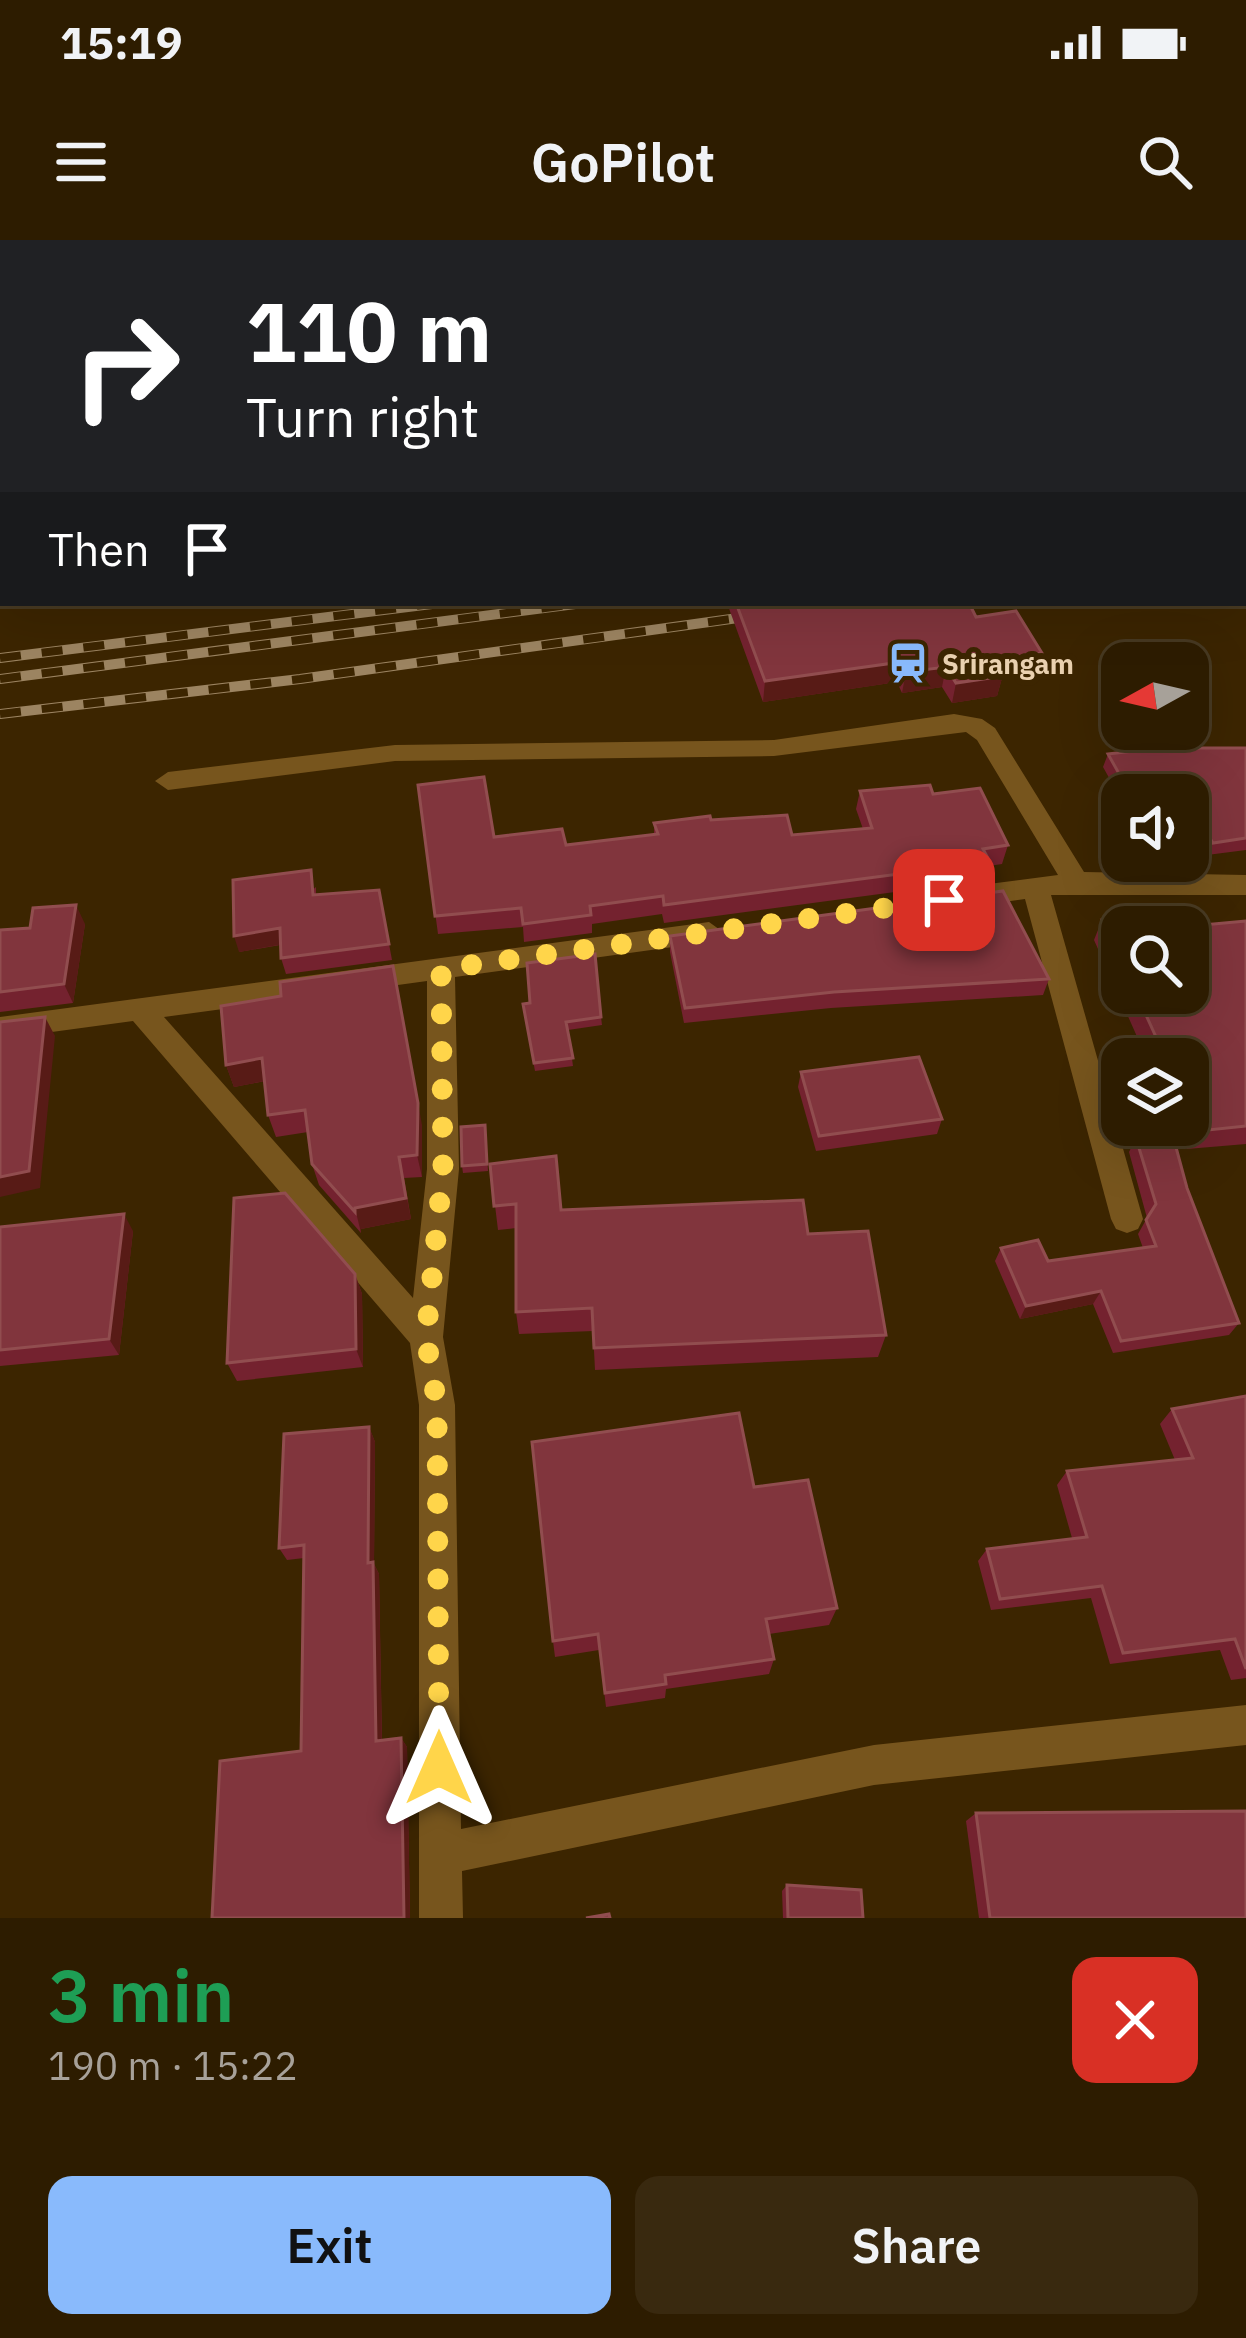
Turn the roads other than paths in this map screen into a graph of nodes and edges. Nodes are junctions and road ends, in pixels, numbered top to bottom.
1 (168, 781) dead end
2 (1076, 882) junction
3 (1246, 885) edge
4 (1035, 887) junction
5 (940, 900) edge
6 (726, 930) edge
7 (441, 969) junction
8 (140, 1009) junction
9 (0, 1028) edge
10 (1126, 1219) dead end
11 (426, 1337) junction
12 (1246, 1725) edge
13 (439, 1855) junction
14 (441, 1918) edge

1 - 2 street
2 - 3 street
2 - 4 street
4 - 5 street
4 - 10 street
6 - 7 street
7 - 8 street
7 - 11 street
8 - 9 street
8 - 11 street
11 - 13 street
12 - 13 street
13 - 14 street

